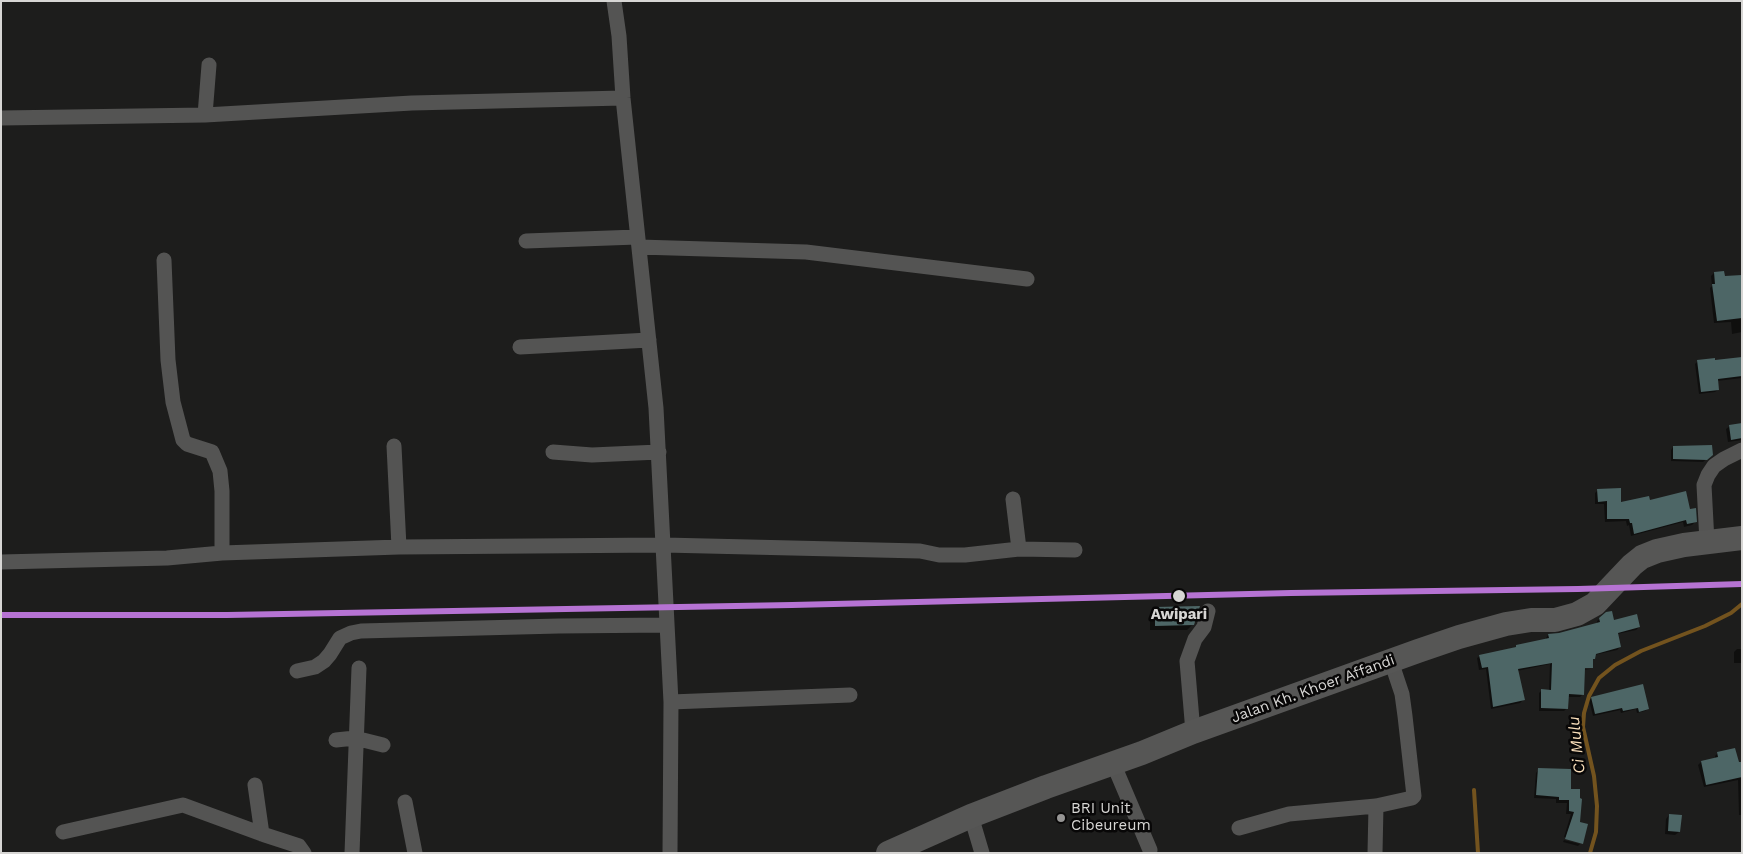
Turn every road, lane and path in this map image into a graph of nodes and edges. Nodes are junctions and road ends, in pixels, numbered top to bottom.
1 (614, 1) edge
2 (208, 64) dead end
3 (623, 98) junction
4 (205, 116) junction
5 (1, 118) edge
6 (526, 241) dead end
7 (638, 242) junction
8 (164, 260) dead end
9 (1027, 279) dead end
10 (649, 340) junction
11 (520, 347) dead end
12 (394, 446) dead end
13 (1742, 450) edge
14 (553, 452) dead end
15 (659, 452) junction
16 (1013, 499) dead end
17 (1737, 539) edge
18 (1707, 542) junction
19 (399, 547) junction
20 (1019, 549) junction
21 (1075, 550) dead end
22 (664, 552) junction
23 (222, 553) junction
24 (1, 562) edge
25 (1208, 611) dead end
26 (666, 621) junction
27 (1391, 661) junction
28 (359, 668) dead end
29 (297, 671) dead end
30 (850, 695) dead end
31 (671, 702) junction
32 (1193, 732) junction
33 (356, 738) junction
34 (336, 740) dead end
35 (383, 745) dead end
36 (1113, 763) junction
37 (255, 785) dead end
38 (405, 802) dead end
39 (1376, 806) junction
40 (972, 816) junction
41 (1239, 828) dead end
42 (63, 832) dead end
43 (262, 834) junction
44 (1150, 850) dead end
45 (304, 853) edge
46 (352, 853) edge
47 (415, 853) edge
48 (670, 853) edge
49 (888, 853) edge
50 (982, 853) edge
51 (1376, 853) edge

1 - 3 street
2 - 4 street
3 - 4 street
3 - 7 street
4 - 5 street
6 - 7 street
7 - 9 street
7 - 10 street
8 - 23 street
10 - 11 street
10 - 15 street
12 - 19 street
13 - 18 street
14 - 15 street
15 - 22 street
16 - 20 street
17 - 18 main road, Jalan Kh. Khoer Affandi
18 - 27 main road, Jalan Kh. Khoer Affandi
19 - 22 street
19 - 23 street
20 - 21 street
20 - 22 street
22 - 26 street
23 - 24 street
25 - 32 street
26 - 29 street
26 - 31 street
27 - 32 main road, Jalan Kh. Khoer Affandi
27 - 39 street
28 - 33 street
30 - 31 street
31 - 48 street
32 - 36 main road, Jalan Kh. Khoer Affandi
33 - 34 street
33 - 35 street
33 - 46 street
36 - 40 main road, Jalan Kh. Khoer Affandi
36 - 44 street
37 - 43 street
38 - 47 street
39 - 41 street
39 - 51 street
40 - 49 main road, Jalan Kh. Khoer Affandi
40 - 50 street
42 - 43 street
43 - 45 street

